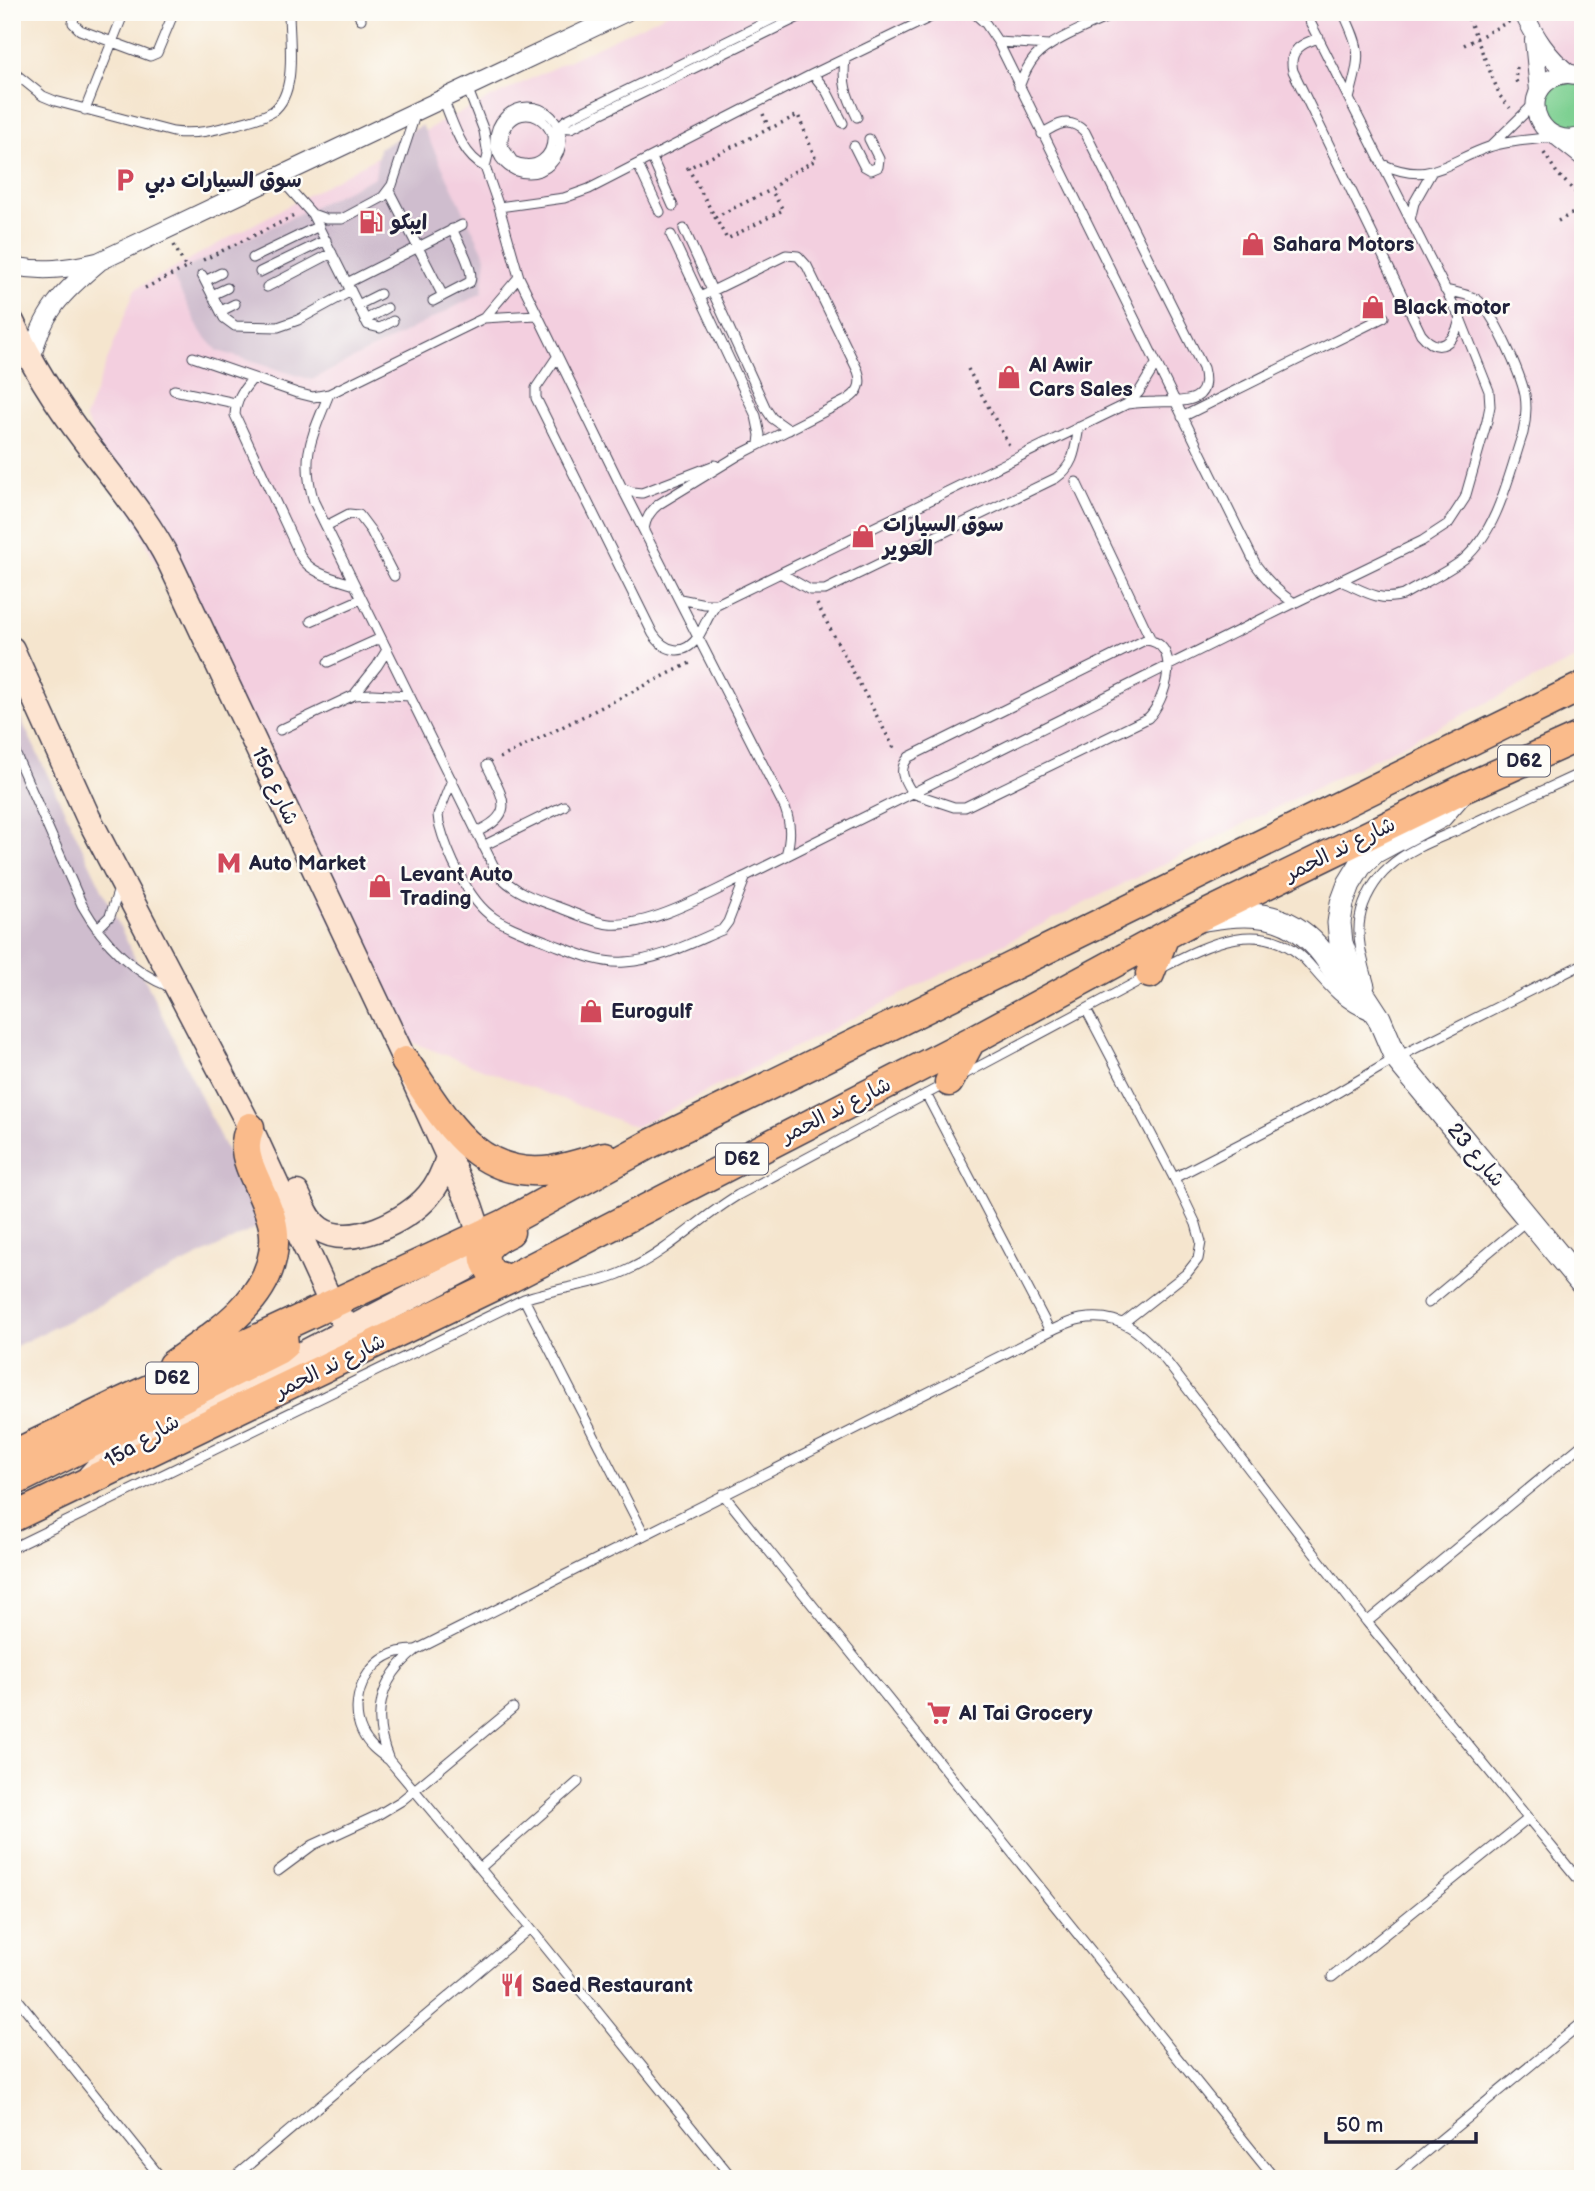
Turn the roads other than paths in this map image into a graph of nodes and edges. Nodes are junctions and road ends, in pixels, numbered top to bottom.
1 (75, 12) edge
2 (124, 12) edge
3 (174, 12) edge
4 (289, 12) edge
5 (626, 12) edge
6 (787, 12) edge
7 (809, 12) edge
8 (941, 12) edge
9 (973, 12) edge
10 (1118, 12) edge
11 (1305, 12) edge
12 (1343, 12) edge
13 (1524, 13) edge
14 (1533, 33) junction
15 (1319, 37) junction
16 (112, 42) junction
17 (998, 42) junction
18 (1051, 45) junction
19 (845, 59) junction
20 (12, 71) edge
21 (813, 74) junction
22 (1578, 75) edge
23 (1019, 87) junction
24 (467, 88) junction
25 (1537, 97) junction
26 (443, 99) junction
27 (1349, 99) junction
28 (85, 110) junction
29 (416, 112) junction
30 (546, 112) junction
31 (857, 117) dead end
32 (843, 123) dead end
33 (568, 124) junction
34 (553, 129) junction
35 (1042, 134) junction
36 (1583, 136) edge
37 (1557, 137) junction
38 (869, 139) dead end
39 (561, 145) junction
40 (855, 146) dead end
41 (1490, 147) junction
42 (1583, 157) edge
43 (652, 158) junction
44 (1382, 164) junction
45 (638, 165) junction
46 (485, 167) junction
47 (1431, 173) junction
48 (279, 177) junction
49 (389, 191) junction
50 (673, 206) dead end
51 (499, 207) junction
52 (310, 211) junction
53 (660, 212) dead end
54 (1410, 220) junction
55 (319, 226) junction
56 (684, 229) dead end
57 (671, 235) dead end
58 (326, 240) junction
59 (417, 247) junction
60 (332, 253) junction
61 (253, 258) dead end
62 (100, 261) junction
63 (12, 266) edge
64 (260, 272) dead end
65 (221, 273) dead end
66 (519, 277) junction
67 (267, 287) dead end
68 (349, 287) junction
69 (227, 288) dead end
70 (1445, 290) junction
71 (712, 291) junction
72 (380, 294) dead end
73 (212, 295) junction
74 (443, 296) junction
75 (700, 297) junction
76 (433, 301) dead end
77 (235, 304) dead end
78 (358, 305) junction
79 (387, 308) dead end
80 (221, 311) junction
81 (537, 314) junction
82 (1384, 317) dead end
83 (484, 318) junction
84 (1460, 318) junction
85 (365, 320) junction
86 (393, 321) dead end
87 (12, 323) edge
88 (193, 357) dead end
89 (557, 357) junction
90 (31, 361) junction
91 (1156, 364) junction
92 (253, 378) junction
93 (174, 390) dead end
94 (329, 394) junction
95 (236, 403) junction
96 (1175, 403) junction
97 (1127, 404) junction
98 (1182, 417) junction
99 (1079, 427) junction
100 (789, 430) junction
101 (759, 444) junction
102 (739, 455) junction
103 (1076, 482) dead end
104 (622, 488) junction
105 (326, 526) junction
106 (643, 529) junction
107 (782, 574) junction
108 (394, 576) dead end
109 (1341, 581) junction
110 (355, 586) junction
111 (361, 599) junction
112 (680, 599) junction
113 (1294, 603) junction
114 (717, 604) junction
115 (311, 621) dead end
116 (698, 636) junction
117 (381, 638) junction
118 (1151, 640) junction
119 (12, 649) edge
120 (387, 650) junction
121 (328, 662) dead end
122 (1168, 665) junction
123 (1583, 686) edge
124 (354, 695) junction
125 (410, 696) junction
126 (280, 730) dead end
127 (1583, 735) edge
128 (12, 746) edge
129 (487, 765) road end
130 (1583, 772) edge
131 (452, 780) junction
132 (1465, 788) junction
133 (912, 793) junction
134 (564, 806) dead end
135 (476, 832) junction
136 (482, 846) junction
137 (786, 855) junction
138 (746, 876) junction
139 (120, 879) junction
140 (1192, 921) junction
141 (97, 929) junction
142 (1164, 938) junction
143 (1583, 964) edge
144 (1150, 974) junction
145 (178, 990) junction
146 (1086, 1009) junction
147 (1379, 1018) junction
148 (971, 1041) junction
149 (1396, 1058) junction
150 (405, 1061) junction
151 (786, 1079) junction
152 (937, 1088) junction
153 (250, 1127) junction
154 (648, 1145) junction
155 (449, 1157) junction
156 (1174, 1178) junction
157 (1529, 1219) junction
158 (481, 1235) junction
159 (1583, 1286) edge
160 (517, 1289) junction
161 (1428, 1303) dead end
162 (332, 1305) junction
163 (1123, 1323) junction
164 (351, 1328) junction
165 (277, 1330) junction
166 (1049, 1331) junction
167 (379, 1342) junction
168 (123, 1401) junction
169 (1583, 1444) edge
170 (12, 1455) edge
171 (86, 1482) junction
172 (12, 1483) edge
173 (723, 1494) junction
174 (12, 1518) edge
175 (644, 1534) junction
176 (12, 1548) edge
177 (1367, 1622) junction
178 (416, 1650) junction
179 (513, 1708) dead end
180 (388, 1760) junction
181 (578, 1782) dead end
182 (414, 1790) junction
183 (1528, 1819) junction
184 (480, 1868) junction
185 (278, 1871) dead end
186 (1583, 1885) edge
187 (530, 1928) junction
188 (1332, 1977) dead end
189 (12, 1992) edge
190 (1583, 2022) edge
191 (162, 2179) edge
192 (232, 2179) edge
193 (733, 2179) edge
194 (1275, 2179) edge
195 (1393, 2179) edge

1 - 16 lane
2 - 16 lane
3 - 16 lane
4 - 28 lane
5 - 24 street
6 - 33 lane
7 - 33 lane
8 - 19 lane
9 - 17 lane
10 - 18 lane
11 - 15 lane
12 - 27 lane
13 - 14 street
14 - 22 street
14 - 25 street
15 - 27 lane
15 - 84 lane
16 - 28 lane
17 - 18 lane
17 - 23 lane
18 - 23 lane
19 - 21 lane
19 - 31 lane
20 - 28 lane
21 - 32 lane
21 - 43 lane
22 - 25 street
23 - 35 lane
24 - 26 street
24 - 46 lane
25 - 37 street
25 - 41 lane
26 - 29 street
26 - 46 lane
27 - 44 lane
29 - 48 street
29 - 49 lane
30 - 33 lane
30 - 34 lane
30 - 39 lane
33 - 34 lane
33 - 39 lane
34 - 34 lane
34 - 39 lane
35 - 91 lane
35 - 96 lane
36 - 37 street
37 - 41 lane
37 - 42 street
38 - 40 lane
41 - 47 lane
43 - 45 lane
43 - 50 lane
44 - 47 lane
44 - 54 lane
45 - 51 lane
45 - 53 lane
46 - 51 lane
47 - 54 lane
48 - 52 lane
48 - 62 street
49 - 52 lane
49 - 59 lane
51 - 66 lane
52 - 55 lane
54 - 70 lane
55 - 58 lane
55 - 61 lane
56 - 71 lane
57 - 75 lane
58 - 60 lane
58 - 64 lane
59 - 68 lane
59 - 74 lane
59 - 74 lane
60 - 67 lane
60 - 68 lane
62 - 63 street
62 - 90 street
65 - 73 lane
66 - 81 lane
66 - 83 lane
68 - 78 lane
68 - 80 lane
69 - 73 lane
70 - 84 lane
70 - 109 lane
71 - 75 lane
71 - 100 lane
71 - 100 lane
72 - 78 lane
73 - 80 lane
74 - 76 lane
75 - 101 lane
77 - 80 lane
78 - 85 lane
79 - 85 lane
81 - 83 lane
81 - 89 lane
82 - 98 lane
83 - 94 lane
84 - 109 lane
85 - 86 lane
87 - 90 main road, 15a شارع
88 - 92 lane
89 - 104 lane
89 - 116 lane
90 - 150 main road, 15a شارع
91 - 96 lane
91 - 97 lane
92 - 94 lane
92 - 95 lane
93 - 95 lane
94 - 105 lane
95 - 110 lane
96 - 97 lane
96 - 98 lane
97 - 99 lane
98 - 113 lane
99 - 107 lane
99 - 107 lane
100 - 101 lane
101 - 102 lane
102 - 104 lane
102 - 106 lane
103 - 118 lane
104 - 106 lane
105 - 108 lane
105 - 110 lane
106 - 112 lane
107 - 114 lane
109 - 113 lane
110 - 111 lane
111 - 115 lane
111 - 117 lane
112 - 114 lane
112 - 116 lane
113 - 122 lane
114 - 116 lane
116 - 137 lane
117 - 120 lane
117 - 121 lane
118 - 122 lane
118 - 133 lane
119 - 139 main road
120 - 124 lane
120 - 125 lane
122 - 133 lane
122 - 133 lane
123 - 151 main road, شارع ند الحمر / D62
124 - 125 lane
124 - 126 lane
125 - 131 lane
127 - 132 main road, شارع ند الحمر / D62
128 - 141 lane
129 - 135 lane
130 - 147 lane
131 - 135 lane
131 - 138 lane
132 - 140 main road, شارع ند الحمر / D62
132 - 147 street, شارع 23
133 - 137 lane
134 - 136 lane
135 - 136 lane
136 - 138 lane
137 - 138 lane
139 - 141 lane
139 - 145 main road
140 - 142 main road, شارع ند الحمر / D62
140 - 147 street, شارع 23
141 - 145 lane
142 - 144 main road
142 - 148 main road, شارع ند الحمر / D62
143 - 149 lane
144 - 146 lane
144 - 147 lane
145 - 153 main road
146 - 152 lane
146 - 156 lane
147 - 149 street, شارع 23
148 - 152 main road
148 - 160 main road, شارع ند الحمر / D62
149 - 156 lane
149 - 157 street, شارع 23
150 - 154 main road
150 - 155 main road, 15a شارع
151 - 154 main road, شارع ند الحمر / D62
151 - 160 main road
152 - 160 lane
152 - 166 lane
153 - 155 main road
153 - 162 main road
153 - 168 main road
154 - 158 main road, شارع ند الحمر / D62
155 - 158 main road, 15a شارع
156 - 163 lane
157 - 159 street, شارع 23
157 - 161 lane
158 - 162 main road, شارع ند الحمر / D62
158 - 164 main road, 15a شارع
160 - 167 main road, شارع ند الحمر / D62
160 - 175 lane
160 - 176 lane
162 - 164 main road
162 - 165 main road, شارع ند الحمر / D62
163 - 166 lane
163 - 177 lane
164 - 167 main road
164 - 171 main road, 15a شارع
165 - 168 main road, شارع ند الحمر / D62
165 - 172 main road
166 - 173 lane
167 - 171 main road, شارع ند الحمر / D62
168 - 170 main road, شارع ند الحمر / D62
169 - 177 lane
171 - 174 main road, شارع ند الحمر / D62
173 - 175 lane
173 - 194 lane
175 - 178 lane
177 - 183 lane
178 - 180 lane
178 - 180 lane
179 - 182 lane
180 - 182 lane
181 - 184 lane
182 - 184 lane
182 - 185 lane
183 - 186 lane
183 - 188 lane
184 - 187 lane
187 - 192 lane
187 - 193 lane
189 - 191 lane
190 - 195 lane

